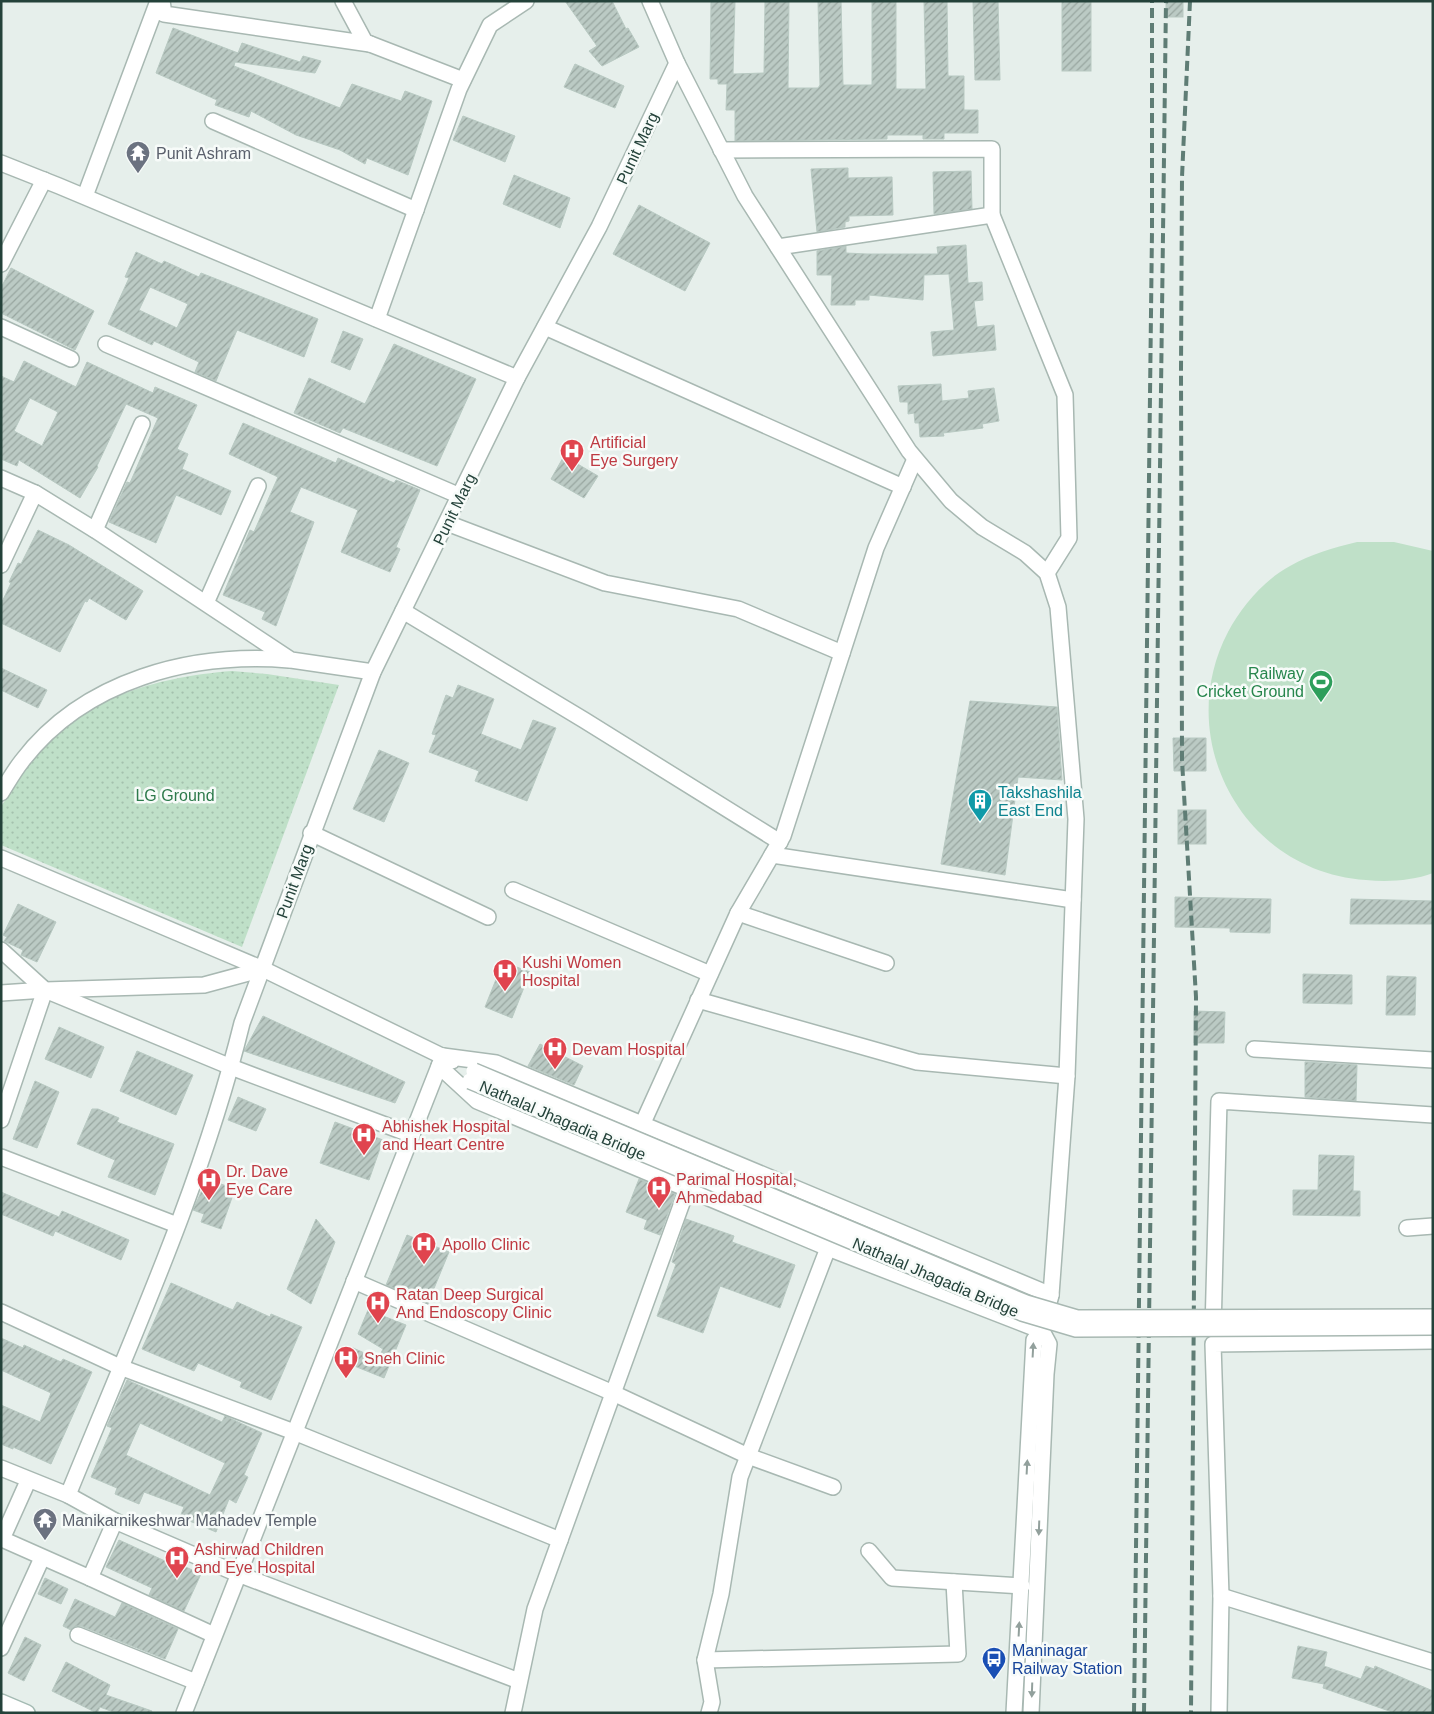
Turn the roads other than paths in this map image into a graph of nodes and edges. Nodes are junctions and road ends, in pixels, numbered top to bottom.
1 (158, 1) edge
2 (162, 1) edge
3 (343, 1) edge
4 (526, 1) edge
5 (650, 1) edge
6 (370, 44) junction
7 (677, 63) junction
8 (463, 80) junction
9 (213, 121) dead end
10 (721, 150) junction
11 (1, 163) edge
12 (44, 180) junction
13 (85, 196) junction
14 (416, 210) junction
15 (992, 215) junction
16 (778, 247) junction
17 (1, 264) edge
18 (377, 319) junction
19 (1, 327) edge
20 (545, 327) junction
21 (106, 344) dead end
22 (71, 359) dead end
23 (517, 378) junction
24 (142, 424) dead end
25 (915, 458) junction
26 (1, 478) edge
27 (258, 486) dead end
28 (903, 486) junction
29 (35, 493) junction
30 (460, 496) junction
31 (447, 523) junction
32 (96, 530) junction
33 (1, 565) edge
34 (1047, 573) junction
35 (206, 603) junction
36 (403, 611) junction
37 (842, 653) junction
38 (291, 660) junction
39 (373, 672) junction
40 (1, 793) edge
41 (311, 833) junction
42 (776, 848) junction
43 (1, 858) edge
44 (513, 890) dead end
45 (1073, 900) junction
46 (738, 913) junction
47 (488, 917) dead end
48 (1, 950) edge
49 (886, 963) dead end
50 (263, 969) junction
51 (710, 974) junction
52 (45, 990) junction
53 (1, 994) edge
54 (698, 1000) junction
55 (1254, 1049) dead end
56 (1433, 1060) edge
57 (441, 1061) junction
58 (232, 1067) junction
59 (472, 1076) junction
60 (1067, 1076) junction
61 (1433, 1115) edge
62 (1, 1120) edge
63 (642, 1125) junction
64 (412, 1135) junction
65 (1, 1156) edge
66 (687, 1189) junction
67 (177, 1225) junction
68 (1433, 1226) edge
69 (1407, 1228) dead end
70 (828, 1248) junction
71 (354, 1281) junction
72 (1051, 1295) junction
73 (1, 1312) edge
74 (1433, 1317) edge
75 (1433, 1328) edge
76 (1042, 1331) junction
77 (1433, 1341) edge
78 (1213, 1344) junction
79 (120, 1367) junction
80 (613, 1393) junction
81 (294, 1432) junction
82 (748, 1456) junction
83 (1, 1468) edge
84 (28, 1480) junction
85 (833, 1488) dead end
86 (68, 1495) junction
87 (115, 1521) junction
88 (2, 1539) edge
89 (560, 1540) junction
90 (869, 1550) dead end
91 (42, 1558) junction
92 (238, 1574) junction
93 (90, 1578) junction
94 (954, 1582) junction
95 (1022, 1586) junction
96 (1221, 1596) junction
97 (78, 1635) dead end
98 (214, 1635) junction
99 (1, 1648) edge
100 (705, 1660) junction
101 (1433, 1662) edge
102 (519, 1681) junction
103 (196, 1682) junction
104 (1, 1702) edge
105 (27, 1713) edge
106 (184, 1713) edge
107 (513, 1713) edge
108 (710, 1713) edge
109 (1014, 1713) edge
110 (1031, 1713) edge
111 (1219, 1713) edge

1 - 13 street
2 - 6 street
3 - 6 street
4 - 8 street
5 - 7 street
6 - 8 street
7 - 10 street
7 - 20 street, Punit Marg
8 - 14 street
9 - 14 street
10 - 15 street
10 - 16 street
11 - 12 street
12 - 13 street
12 - 17 street
13 - 18 street
14 - 18 street
15 - 16 street
15 - 34 street
16 - 25 street
18 - 23 street
19 - 22 street
20 - 23 street, Punit Marg
20 - 28 street
21 - 30 street
23 - 30 street, Punit Marg
24 - 32 street
25 - 28 street
25 - 34 street
26 - 29 street
27 - 35 street
28 - 37 street
29 - 32 street
29 - 33 street
30 - 31 street, Punit Marg
31 - 36 street, Punit Marg
31 - 37 street
32 - 35 street
34 - 45 street
35 - 38 street
36 - 39 street, Punit Marg
36 - 42 street
37 - 42 street
38 - 39 street
38 - 40 street
39 - 41 street, Punit Marg
41 - 47 street
41 - 50 street, Punit Marg
42 - 45 street
42 - 46 street
43 - 50 street
44 - 51 street
45 - 60 street
46 - 49 street
46 - 51 street
48 - 52 street
50 - 52 street
50 - 57 street
50 - 58 street, Punit Marg
51 - 54 street
52 - 53 street
52 - 58 street
52 - 62 street
54 - 60 street
54 - 63 street
55 - 56 street
57 - 59 street
57 - 63 street
57 - 64 street
57 - 66 street
58 - 64 street
58 - 67 street, Punit Marg
59 - 74 street, Nathalal Jhagadia Bridge, bridge
59 - 75 street, Nathalal Jhagadia Bridge, bridge
60 - 72 street
61 - 78 street
63 - 72 street
64 - 71 street
65 - 67 street
66 - 70 street
66 - 80 street
67 - 79 street, Punit Marg
68 - 69 street
70 - 76 street
70 - 82 street
71 - 80 street
71 - 81 street
72 - 76 street
73 - 79 street
95 -> 76 street
76 -> 110 street
77 - 78 street
78 - 96 street
79 - 81 street
79 - 86 street, Punit Marg
80 - 82 street
80 - 89 street
81 - 89 street
81 - 92 street
82 - 85 street
82 - 100 street
83 - 84 street
84 - 86 street
84 - 88 street
86 - 87 street
87 - 92 street
87 - 93 street
88 - 91 street
89 - 102 street
90 - 94 street
91 - 93 street
91 - 99 street
92 - 98 street
92 - 102 street
93 - 98 street
94 - 95 street
94 - 100 street
109 -> 95 street
96 - 101 street
96 - 111 street
97 - 103 street
98 - 103 street
100 - 108 street
102 - 107 street
103 - 106 street
104 - 105 street

